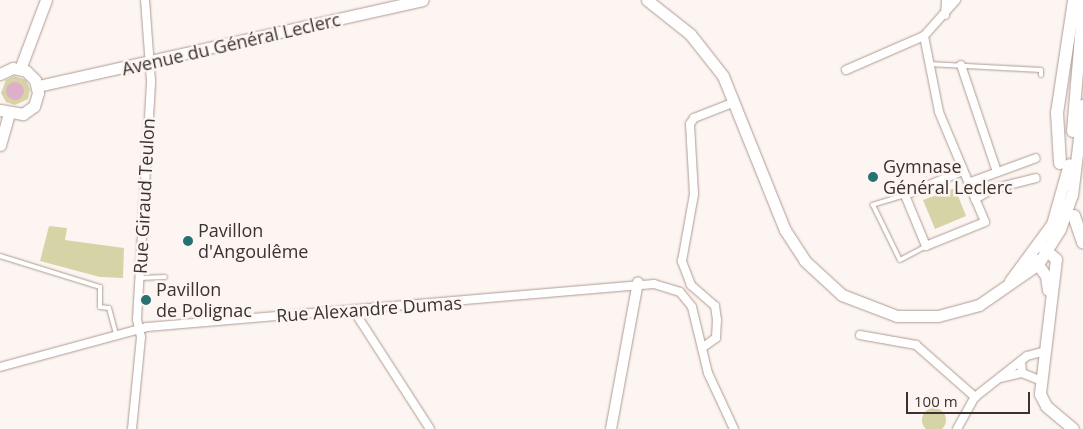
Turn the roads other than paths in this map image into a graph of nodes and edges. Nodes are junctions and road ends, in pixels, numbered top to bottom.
1 (41, 0) edge
2 (46, 0) edge
3 (145, 0) edge
4 (423, 0) edge
5 (646, 0) edge
6 (946, 0) edge
7 (956, 0) edge
8 (1074, 0) edge
9 (1083, 0) edge
10 (944, 15) junction
11 (35, 26) junction
12 (924, 36) junction
13 (148, 62) junction
14 (929, 64) junction
15 (961, 65) junction
16 (20, 68) junction
17 (846, 70) dead end
18 (0, 74) edge
19 (1041, 75) dead end
20 (38, 86) junction
21 (735, 102) junction
22 (1083, 105) edge
23 (5, 112) edge
24 (0, 145) edge
25 (1036, 158) dead end
26 (1060, 163) dead end
27 (962, 171) junction
28 (997, 172) junction
29 (1036, 178) dead end
30 (968, 183) junction
31 (906, 195) junction
32 (975, 199) junction
33 (1074, 216) dead end
34 (1083, 242) edge
35 (926, 246) junction
36 (1044, 247) junction
37 (0, 256) edge
38 (1035, 260) junction
39 (165, 277) dead end
40 (139, 278) junction
41 (638, 282) junction
42 (1048, 305) junction
43 (354, 311) junction
44 (139, 329) junction
45 (116, 335) junction
46 (860, 335) dead end
47 (702, 348) junction
48 (1042, 352) junction
49 (1021, 361) junction
50 (0, 367) edge
51 (1022, 373) junction
52 (998, 379) junction
53 (1039, 380) junction
54 (975, 396) junction
55 (132, 429) edge
56 (430, 429) edge
57 (611, 429) edge
58 (734, 429) edge
59 (957, 429) edge
60 (1073, 429) edge

1 - 11 main road
2 - 11 main road
3 - 13 street, Rue Giraud Teulon
4 - 13 main road, Avenue du Général Leclerc
5 - 21 main road
6 - 10 street
7 - 10 street
8 - 26 main road
9 - 36 main road
10 - 12 street
11 - 16 main road
12 - 14 street
12 - 17 street
13 - 20 main road, Avenue du Général Leclerc
13 - 40 street, Rue Giraud Teulon
14 - 15 lane
14 - 27 street
15 - 19 lane
15 - 28 street
16 - 18 main road
16 - 20 main road
20 - 23 main road
21 - 38 main road
21 - 47 street
22 - 36 main road
23 - 24 main road
25 - 28 street
27 - 30 street
27 - 31 street
28 - 30 street
29 - 32 street
30 - 32 street
31 - 35 street
31 - 35 lane
32 - 35 street
33 - 34 main road
36 - 38 main road
36 - 42 main road
37 - 45 lane
38 - 42 main road
39 - 40 lane
40 - 44 street, Rue Giraud Teulon
41 - 43 street, Rue Alexandre Dumas
41 - 47 street, Rue Alexandre Dumas
41 - 57 street
42 - 48 main road
43 - 44 street, Rue Alexandre Dumas
43 - 56 street
44 - 45 street, Rue Alexandre Dumas
44 - 55 street, Rue Giraud Teulon
45 - 50 street, Rue Alexandre Dumas
46 - 54 street
47 - 58 street, Rue Alexandre Dumas
48 - 49 street
48 - 53 main road
49 - 51 street
49 - 52 street
51 - 52 street
51 - 53 street
52 - 54 street
53 - 60 main road
54 - 59 street

